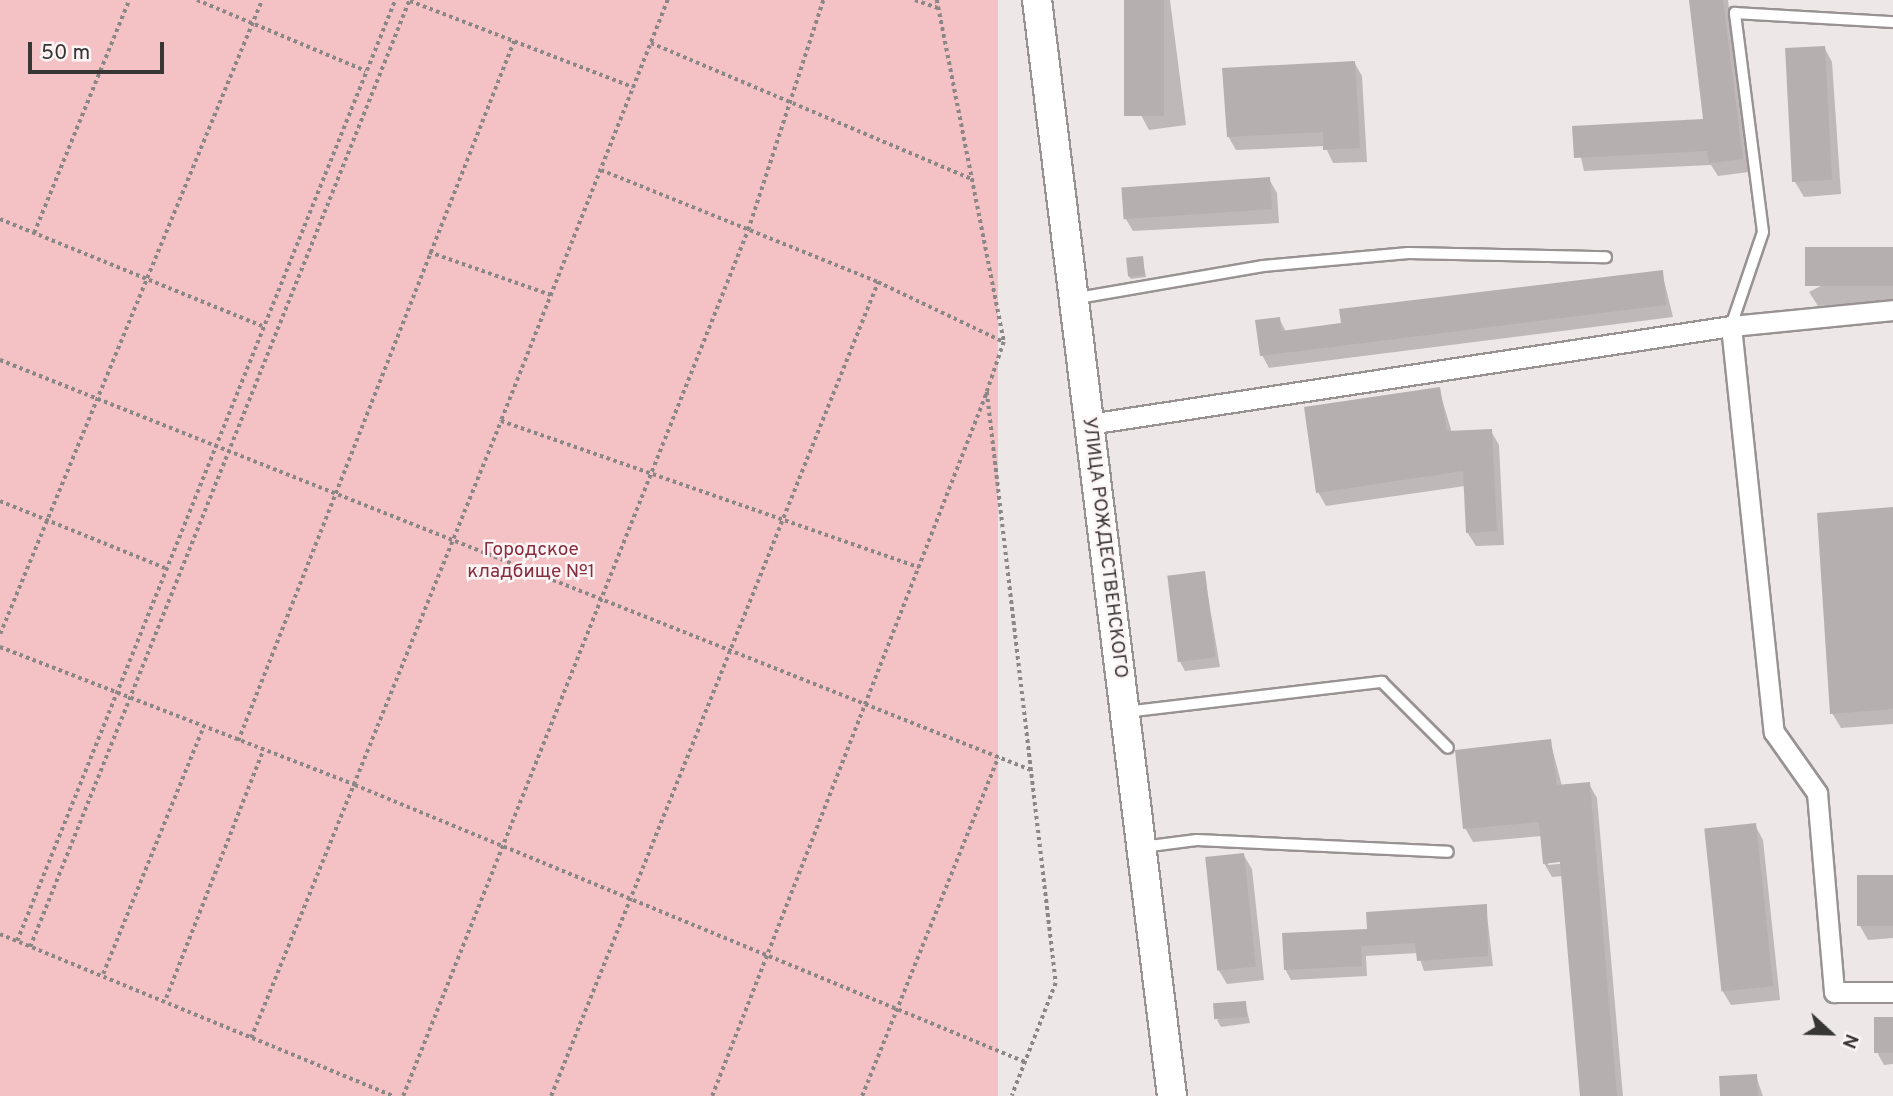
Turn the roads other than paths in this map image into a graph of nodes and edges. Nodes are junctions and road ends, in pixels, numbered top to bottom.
1 (1037, 0) edge
2 (1893, 22) edge
3 (1606, 257) dead end
4 (1074, 299) junction
5 (1893, 310) edge
6 (1731, 326) junction
7 (1089, 424) junction
8 (1125, 712) junction
9 (1448, 748) dead end
10 (1141, 847) junction
11 (1448, 852) dead end
12 (1893, 992) edge
13 (1172, 1096) edge

1 - 4 main road, УЛИЦА РОЖДЕСТВЕНСКОГО
2 - 6 lane
3 - 4 lane
4 - 7 main road, УЛИЦА РОЖДЕСТВЕНСКОГО
5 - 6 street
6 - 7 street
6 - 12 street
7 - 8 main road, УЛИЦА РОЖДЕСТВЕНСКОГО
8 - 9 lane
8 - 10 main road, УЛИЦА РОЖДЕСТВЕНСКОГО
10 - 11 lane
10 - 13 main road, УЛИЦА РОЖДЕСТВЕНСКОГО

